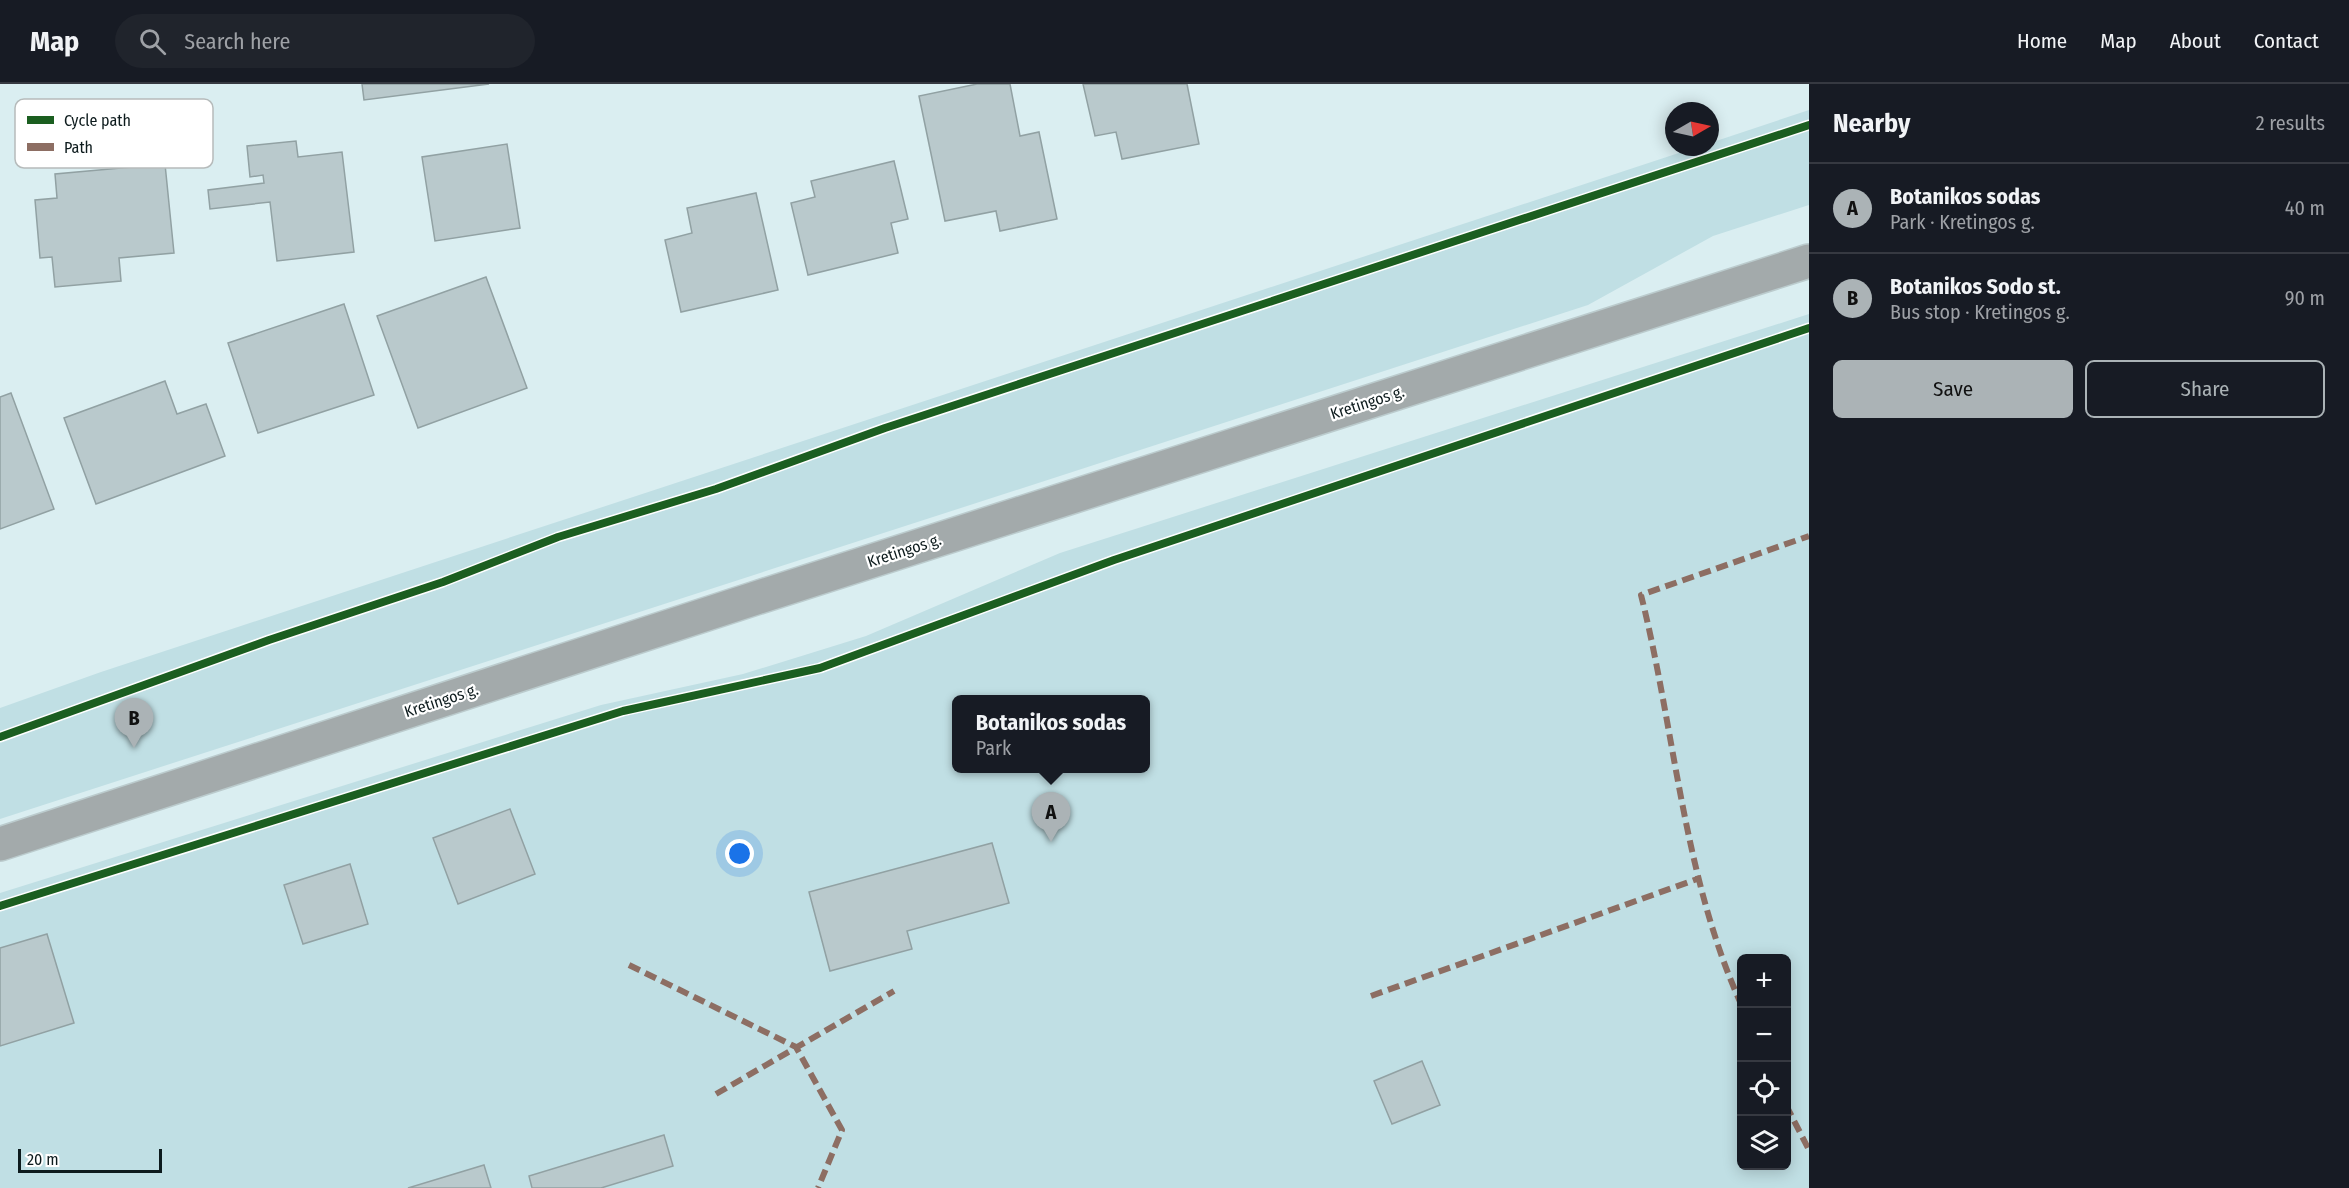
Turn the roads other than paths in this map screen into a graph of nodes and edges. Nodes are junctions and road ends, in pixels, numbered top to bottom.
1 (1809, 261) edge
2 (0, 844) edge

1 - 2 street, Kretingos g.

